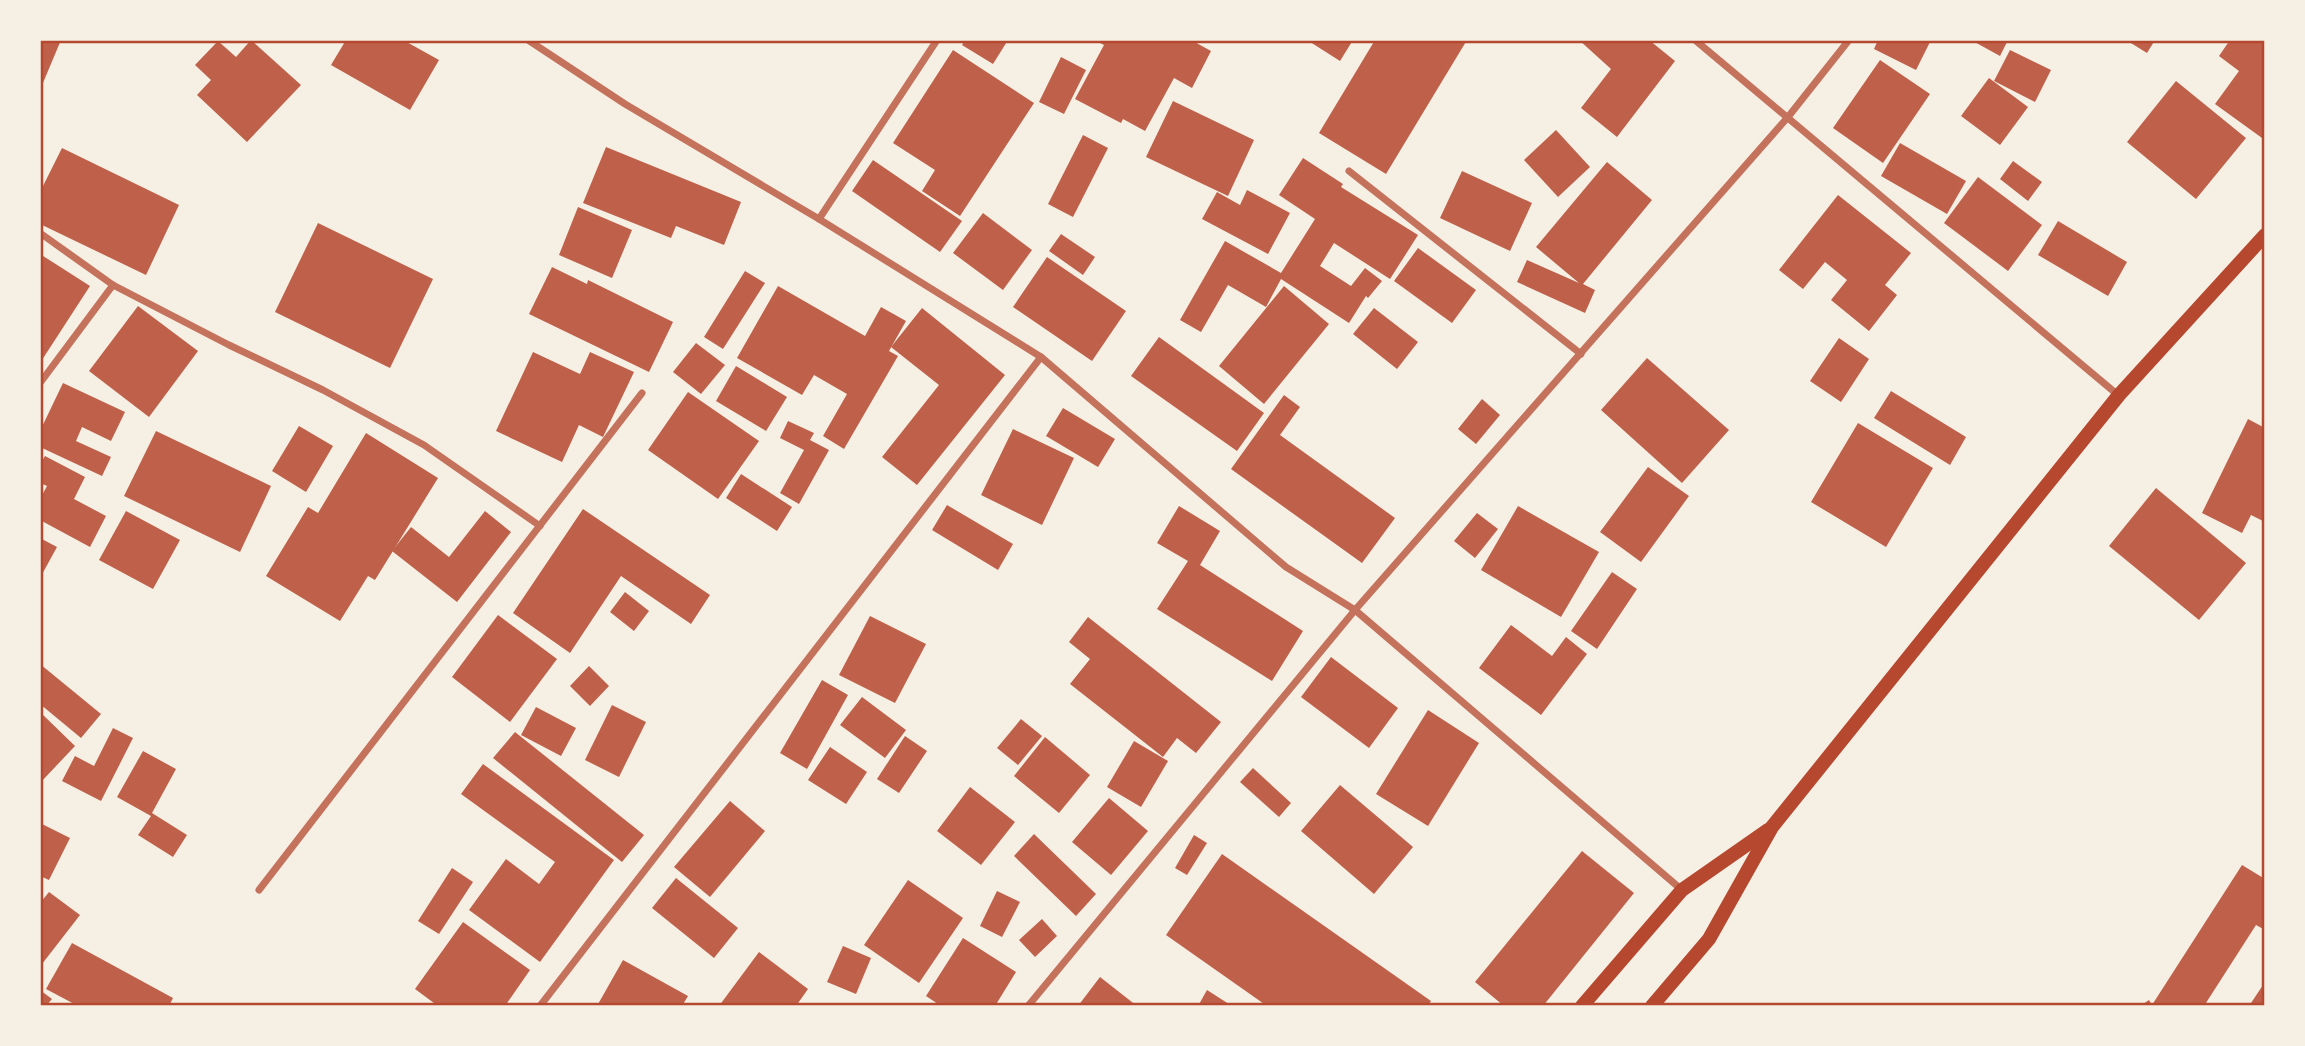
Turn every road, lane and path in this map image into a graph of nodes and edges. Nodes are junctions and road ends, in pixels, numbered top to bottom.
1 (528, 40) edge
2 (937, 40) edge
3 (1695, 40) edge
4 (1849, 40) edge
5 (1788, 117) junction
6 (1349, 171) dead end
7 (819, 219) junction
8 (40, 233) edge
9 (2265, 235) edge
10 (113, 285) junction
11 (1581, 354) junction
12 (1041, 357) junction
13 (40, 383) edge
14 (642, 393) dead end
15 (2119, 395) junction
16 (540, 526) junction
17 (1355, 610) junction
18 (1772, 827) junction
19 (258, 890) dead end
20 (1682, 890) junction
21 (540, 1006) edge
22 (1028, 1006) edge
23 (1582, 1006) edge
24 (1652, 1006) edge

1 - 7 street
2 - 7 street
3 - 5 street
4 - 5 street
5 - 11 street
5 - 15 street
6 - 11 street
7 - 12 street
8 - 10 street
9 - 15 main road
10 - 13 street
10 - 16 street
11 - 17 street
12 - 17 street
12 - 21 street
14 - 16 street
15 - 18 main road
16 - 19 street
17 - 20 street
17 - 22 street
18 - 20 main road
18 - 24 main road
20 - 23 main road

